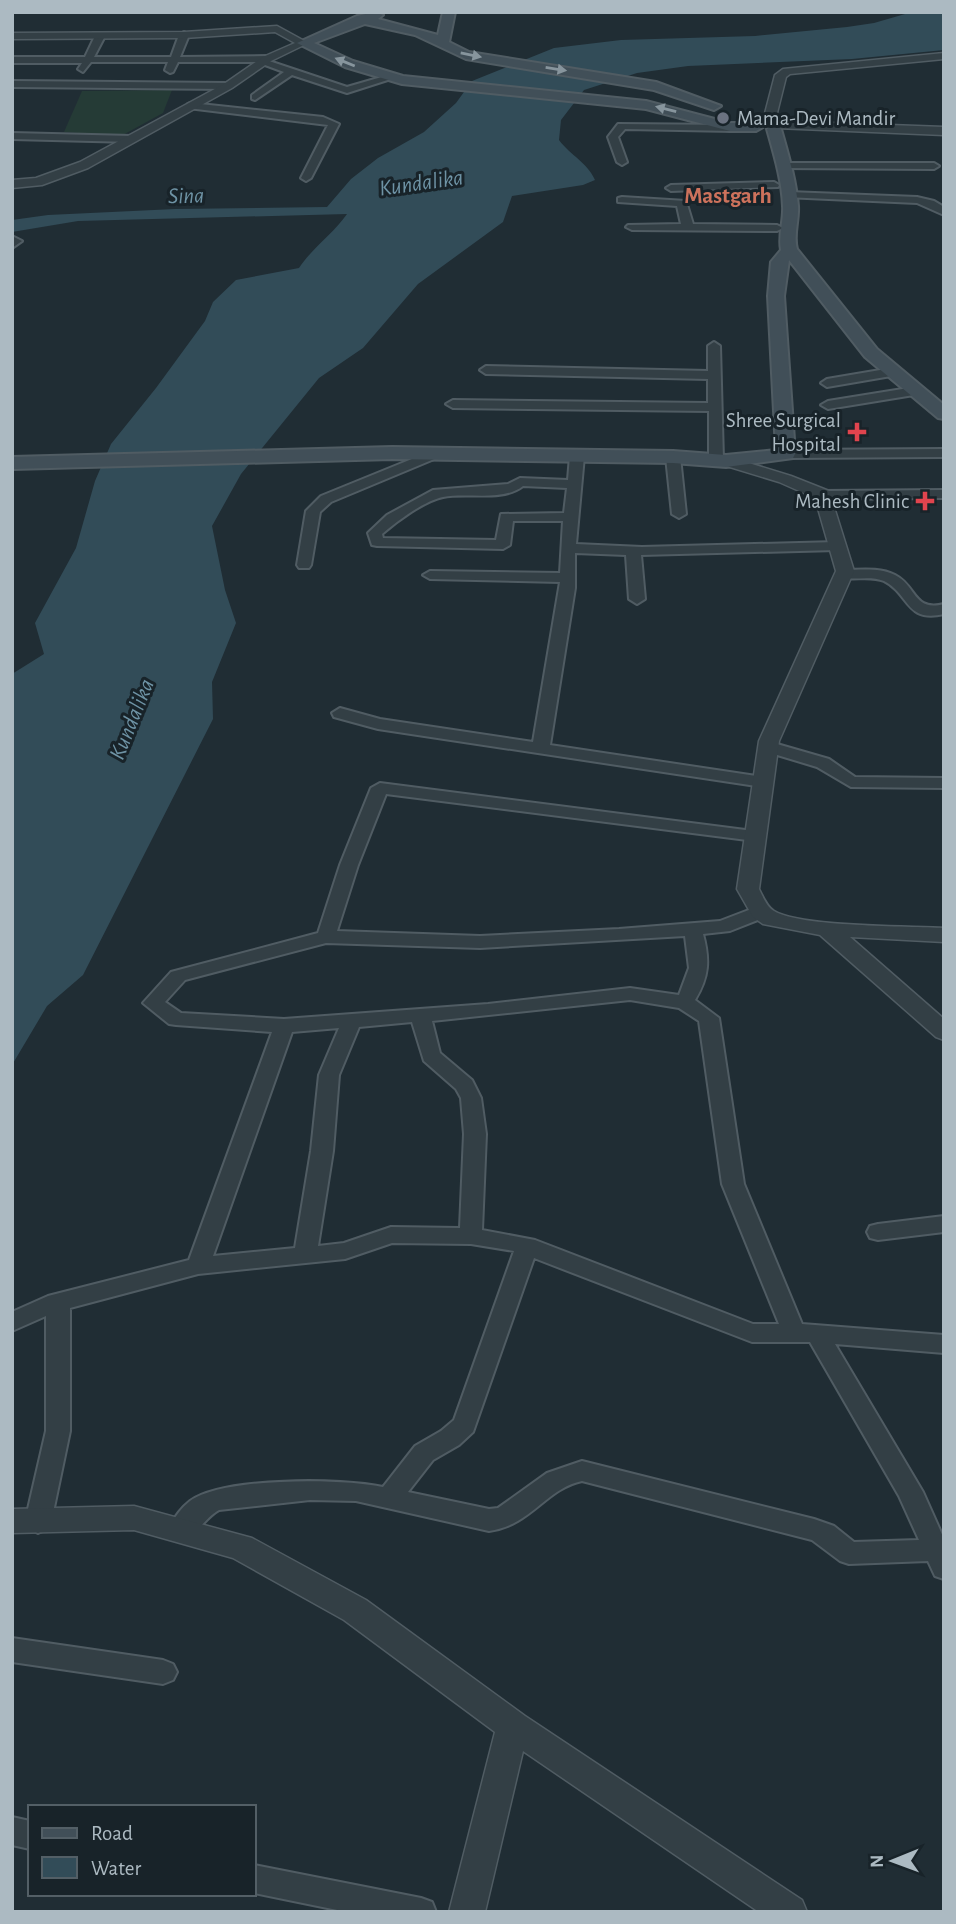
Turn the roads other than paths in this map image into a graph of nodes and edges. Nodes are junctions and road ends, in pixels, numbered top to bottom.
1 (389, 12) edge
2 (449, 12) edge
3 (255, 18) dead end
4 (362, 19) junction
5 (277, 29) junction
6 (12, 33) edge
7 (207, 33) junction
8 (184, 35) junction
9 (100, 36) junction
10 (443, 42) junction
11 (303, 43) junction
12 (944, 56) edge
13 (12, 60) edge
14 (87, 60) junction
15 (173, 60) junction
16 (264, 60) junction
17 (290, 72) junction
18 (392, 77) junction
19 (12, 84) edge
20 (76, 84) junction
21 (166, 85) junction
22 (228, 86) junction
23 (255, 97) dead end
24 (191, 106) junction
25 (755, 124) junction
26 (944, 131) edge
27 (12, 136) edge
28 (132, 139) junction
29 (944, 158) edge
30 (622, 162) dead end
31 (784, 166) junction
32 (934, 166) junction
33 (306, 178) dead end
34 (944, 178) edge
35 (12, 184) edge
36 (774, 186) junction
37 (671, 187) dead end
38 (789, 195) junction
39 (622, 200) dead end
40 (944, 212) edge
41 (632, 227) dead end
42 (688, 228) junction
43 (12, 239) edge
44 (784, 239) junction
45 (12, 245) edge
46 (714, 346) dead end
47 (486, 370) dead end
48 (892, 372) junction
49 (714, 375) junction
50 (827, 383) dead end
51 (915, 391) junction
52 (453, 404) dead end
53 (828, 405) dead end
54 (715, 407) junction
55 (944, 414) edge
56 (944, 453) edge
57 (434, 454) junction
58 (786, 454) junction
59 (576, 456) junction
60 (673, 457) junction
61 (721, 460) junction
62 (12, 463) edge
63 (785, 479) junction
64 (573, 484) junction
65 (944, 494) edge
66 (823, 495) junction
67 (679, 514) dead end
68 (571, 517) junction
69 (837, 546) junction
70 (568, 548) junction
71 (633, 551) junction
72 (304, 565) dead end
73 (844, 574) junction
74 (430, 575) dead end
75 (568, 578) junction
76 (637, 600) dead end
77 (944, 609) edge
78 (340, 713) dead end
79 (541, 747) junction
80 (770, 747) junction
81 (763, 782) junction
82 (944, 783) edge
83 (755, 836) junction
84 (761, 912) junction
85 (827, 929) junction
86 (693, 930) junction
87 (944, 935) edge
88 (326, 937) junction
89 (684, 1002) junction
90 (420, 1015) junction
91 (352, 1020) junction
92 (284, 1026) junction
93 (944, 1032) edge
94 (944, 1224) edge
95 (878, 1232) dead end
96 (471, 1236) junction
97 (527, 1246) junction
98 (305, 1255) junction
99 (198, 1266) junction
100 (58, 1303) junction
101 (12, 1322) edge
102 (805, 1332) junction
103 (944, 1344) edge
104 (388, 1498) junction
105 (25, 1521) edge
106 (180, 1531) junction
107 (940, 1559) edge
108 (12, 1650) edge
109 (163, 1672) dead end
110 (513, 1726) junction
111 (256, 1879) edge
112 (421, 1912) edge
113 (467, 1912) edge
114 (790, 1912) edge

1 - 4 main road
2 - 10 main road
3 - 5 street
4 - 10 main road
4 - 11 main road
5 - 7 street
5 - 11 street
6 - 7 street
6 - 9 street
7 - 8 street
8 - 9 street
8 - 15 street
9 - 14 street
10 -> 25 main road
11 - 16 street
18 -> 11 main road
12 - 25 street
13 - 14 street
14 - 15 street
14 - 20 street
15 - 16 street
15 - 21 street
16 - 17 street
16 - 22 street
17 - 18 street
17 - 23 street
25 -> 18 main road
19 - 20 street
20 - 21 street
21 - 22 street
22 - 24 street
24 - 28 street
24 - 33 street
25 - 26 street
25 - 30 street
25 - 31 main road
25 - 36 main road
27 - 28 street
28 - 35 street
29 - 32 street
31 - 32 street
31 - 38 main road
32 - 34 street
36 - 37 street
36 - 44 main road
38 - 40 street
38 - 44 main road
39 - 42 street
41 - 42 street
42 - 44 street
43 - 45 street
44 - 48 main road
44 - 58 main road
46 - 49 street
47 - 49 street
48 - 50 street
48 - 51 main road
49 - 54 street
51 - 53 street
51 - 55 main road
52 - 54 street
54 - 61 street
56 - 58 street
57 - 59 main road
57 - 62 main road
57 - 72 street
58 - 61 main road
58 - 63 street
59 - 60 main road
59 - 64 street
60 - 61 main road
60 - 67 street
61 - 63 street
63 - 66 street
64 - 68 street
64 - 68 street
65 - 66 street
66 - 69 street
68 - 70 street
69 - 71 street
69 - 73 street
70 - 71 street
70 - 75 street
71 - 76 street
73 - 77 street
73 - 80 street
74 - 75 street
75 - 79 street
78 - 79 street
79 - 81 street
80 - 81 street
80 - 82 street
81 - 83 street
83 - 84 street
83 - 88 street
84 - 85 street
84 - 86 street
85 - 87 street
85 - 93 street
86 - 88 street
86 - 89 street
88 - 92 street
89 - 90 street
89 - 102 street
90 - 91 street
90 - 96 street
91 - 92 street
91 - 98 street
92 - 99 street
94 - 95 street
96 - 97 street
96 - 98 street
97 - 102 street
97 - 104 street
98 - 99 street
99 - 100 street
100 - 101 street
100 - 105 street
102 - 103 street
102 - 107 street
104 - 106 street
104 - 107 street
105 - 106 street
106 - 110 street
108 - 109 street
110 - 113 street
110 - 114 street
111 - 112 street

